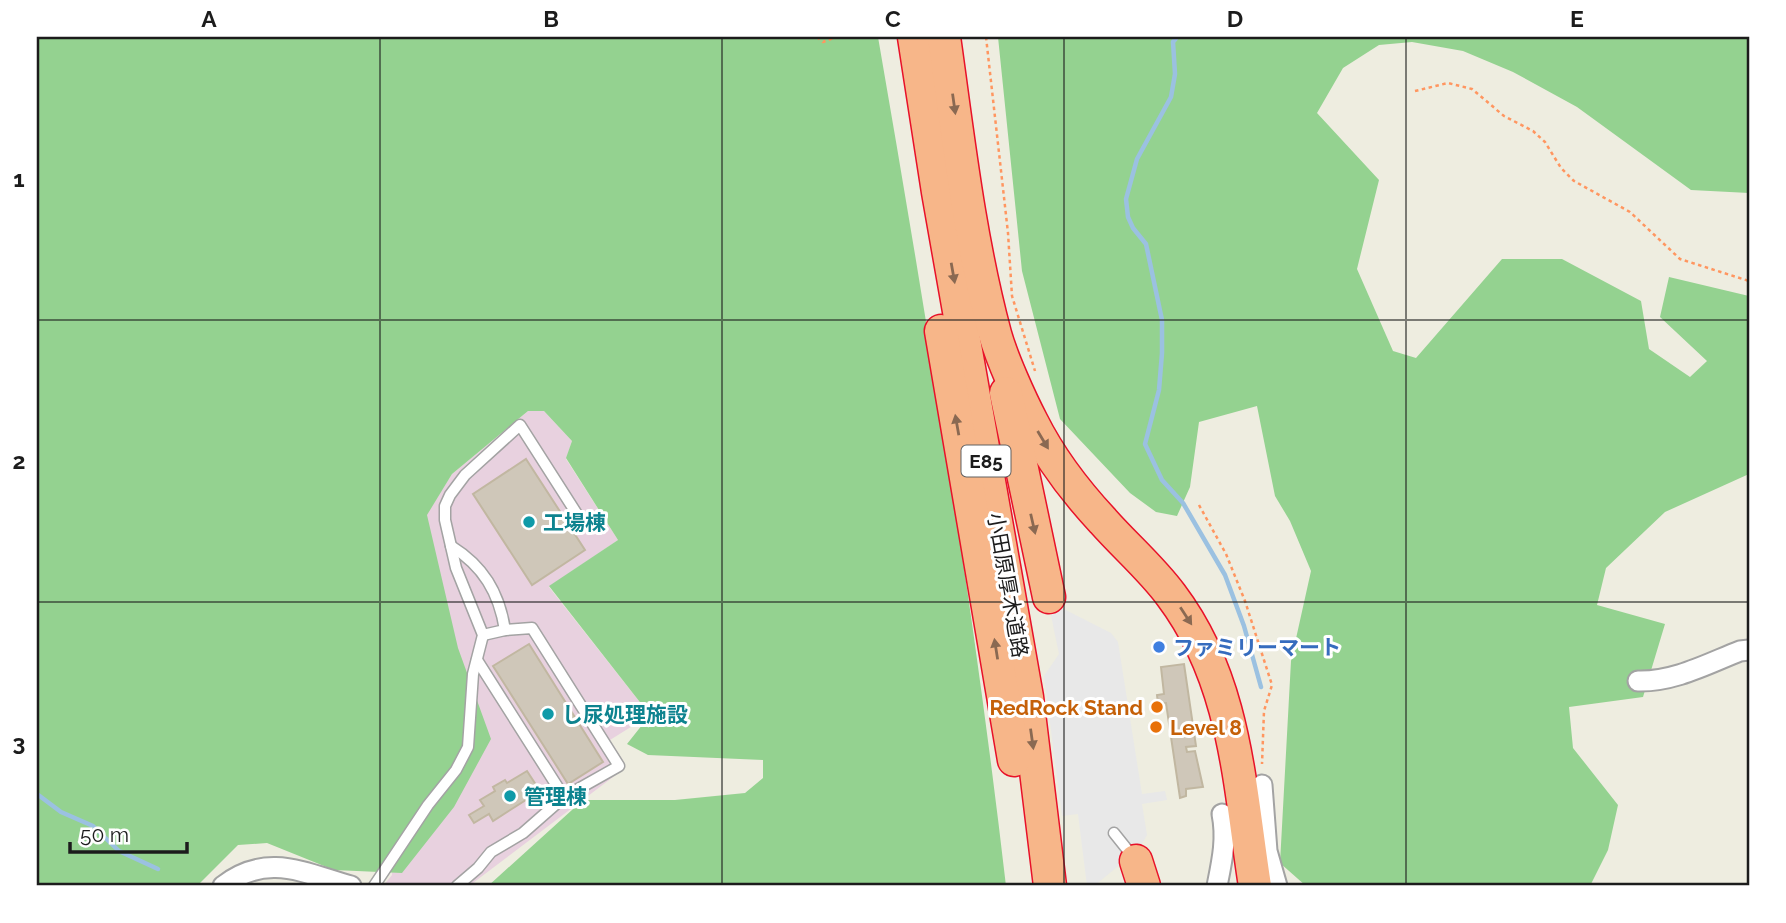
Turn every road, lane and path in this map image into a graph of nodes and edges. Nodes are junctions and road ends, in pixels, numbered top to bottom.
1 (817, 37) edge
2 (836, 37) edge
3 (896, 37) edge
4 (914, 37) edge
5 (944, 37) edge
6 (986, 37) edge
7 (1415, 91) dead end
8 (1749, 281) edge
9 (996, 337) junction
10 (1038, 381) dead end
11 (1199, 505) dead end
12 (582, 522) dead end
13 (451, 547) junction
14 (1049, 597) dead end
15 (505, 630) junction
16 (483, 635) junction
17 (1749, 650) edge
18 (477, 660) junction
19 (1638, 681) dead end
20 (1262, 785) joint
21 (564, 797) junction
22 (1222, 814) dead end
23 (1114, 834) dead end
24 (1140, 873) edge
25 (223, 886) edge
26 (351, 886) edge
27 (373, 886) edge
28 (457, 886) edge
29 (1031, 886) edge
30 (1050, 886) edge
31 (1217, 886) edge
32 (1255, 886) edge
33 (1277, 886) edge

1 - 2 path
29 -> 3 highway, 小田原厚木道路 / E85
4 -> 30 highway, 小田原厚木道路 / E85
5 -> 9 highway
6 - 10 path
7 - 8 path
9 -> 14 highway
9 -> 32 highway
11 - 20 path
12 - 13 lane
13 - 15 lane
13 - 16 lane
15 - 16 lane
15 - 21 lane
16 - 18 lane
17 - 19 street
18 - 21 lane
18 - 27 lane
20 - 33 street
21 - 28 lane
22 - 31 street
23 - 24 lane
25 - 26 street

